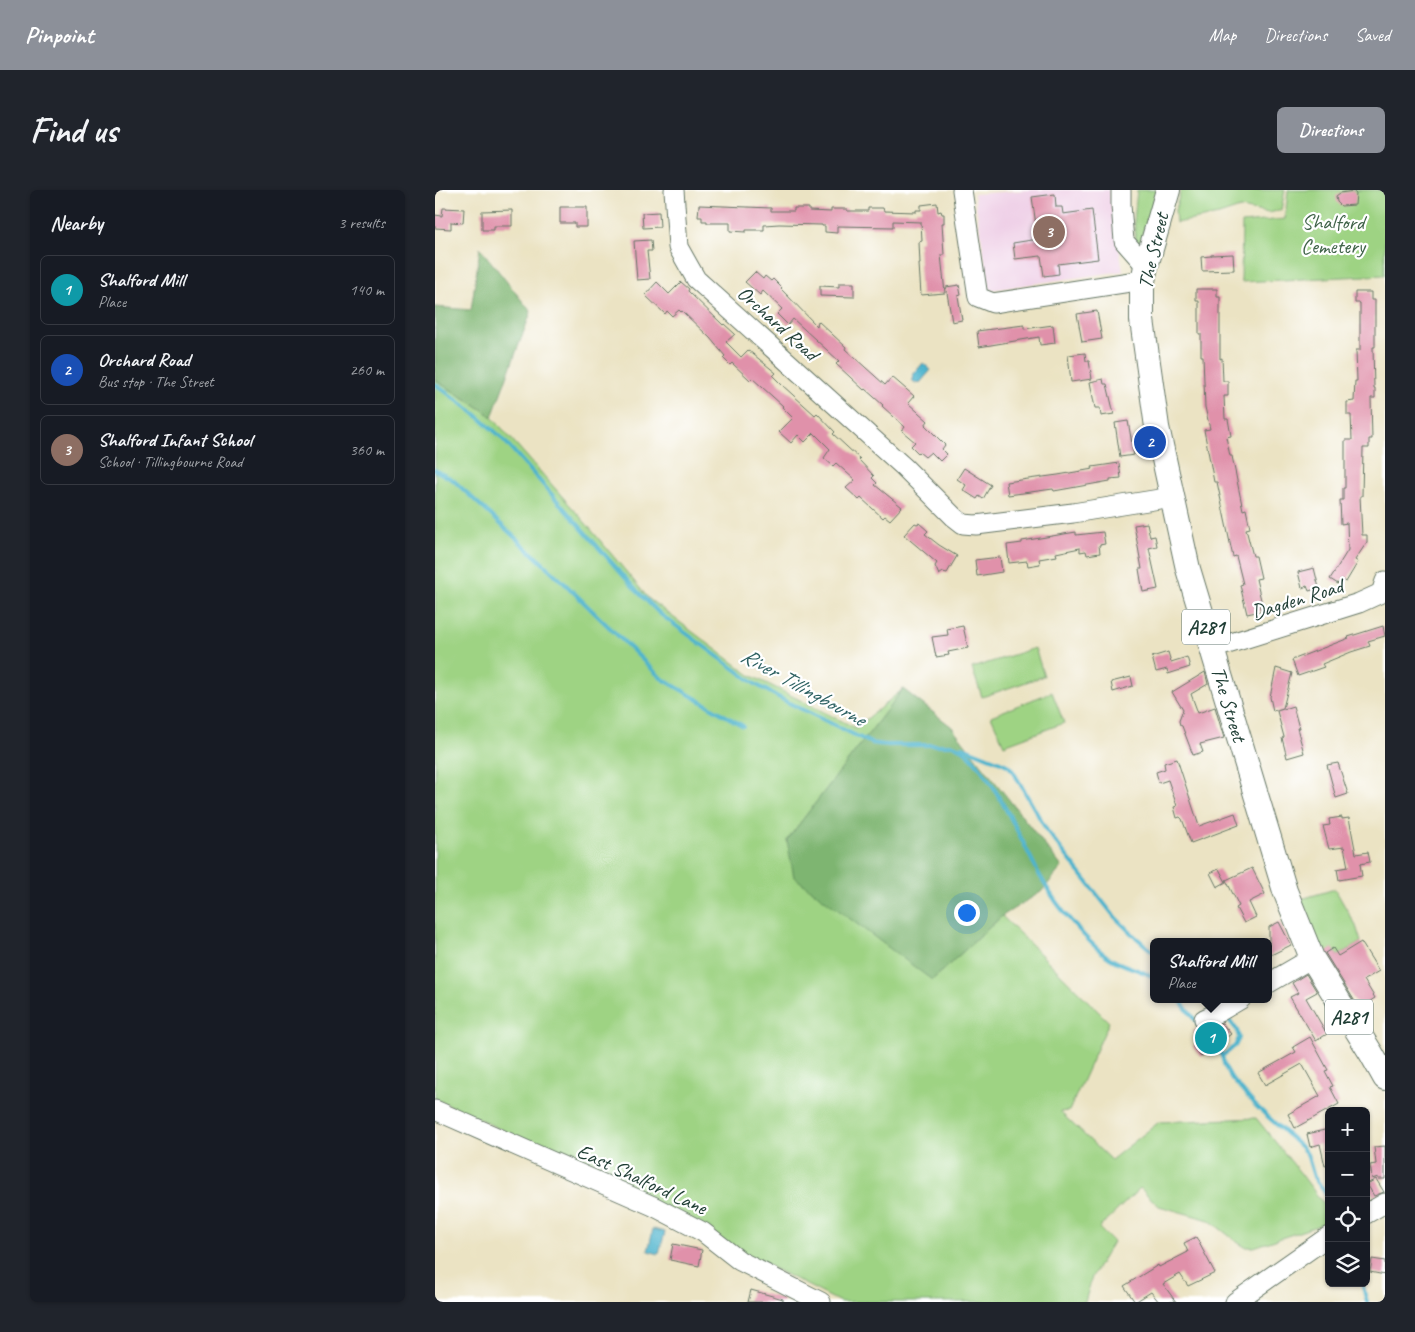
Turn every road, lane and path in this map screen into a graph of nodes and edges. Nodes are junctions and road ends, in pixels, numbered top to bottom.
1 (674, 190) edge
2 (962, 190) edge
3 (1121, 190) edge
4 (1168, 190) edge
5 (1144, 273) junction
6 (1172, 497) junction
7 (1385, 581) edge
8 (1212, 649) junction
9 (1313, 958) junction
10 (1272, 981) edge
11 (1234, 1003) edge
12 (1204, 1018) dead end
13 (1385, 1078) edge
14 (435, 1110) edge
15 (1385, 1203) edge
16 (1370, 1212) edge
17 (1325, 1239) edge
18 (821, 1302) edge
19 (1235, 1302) edge

1 - 6 street, Orchard Road
2 - 5 street
3 - 5 street
4 - 5 main road, The Street / A281
5 - 6 main road, The Street / A281
6 - 8 main road, The Street / A281
7 - 8 street, Dagden Road
8 - 9 main road, The Street / A281
9 - 10 street
9 - 13 main road, The Street / A281
11 - 12 street
14 - 18 street, East Shalford Lane
15 - 16 street
17 - 19 street

